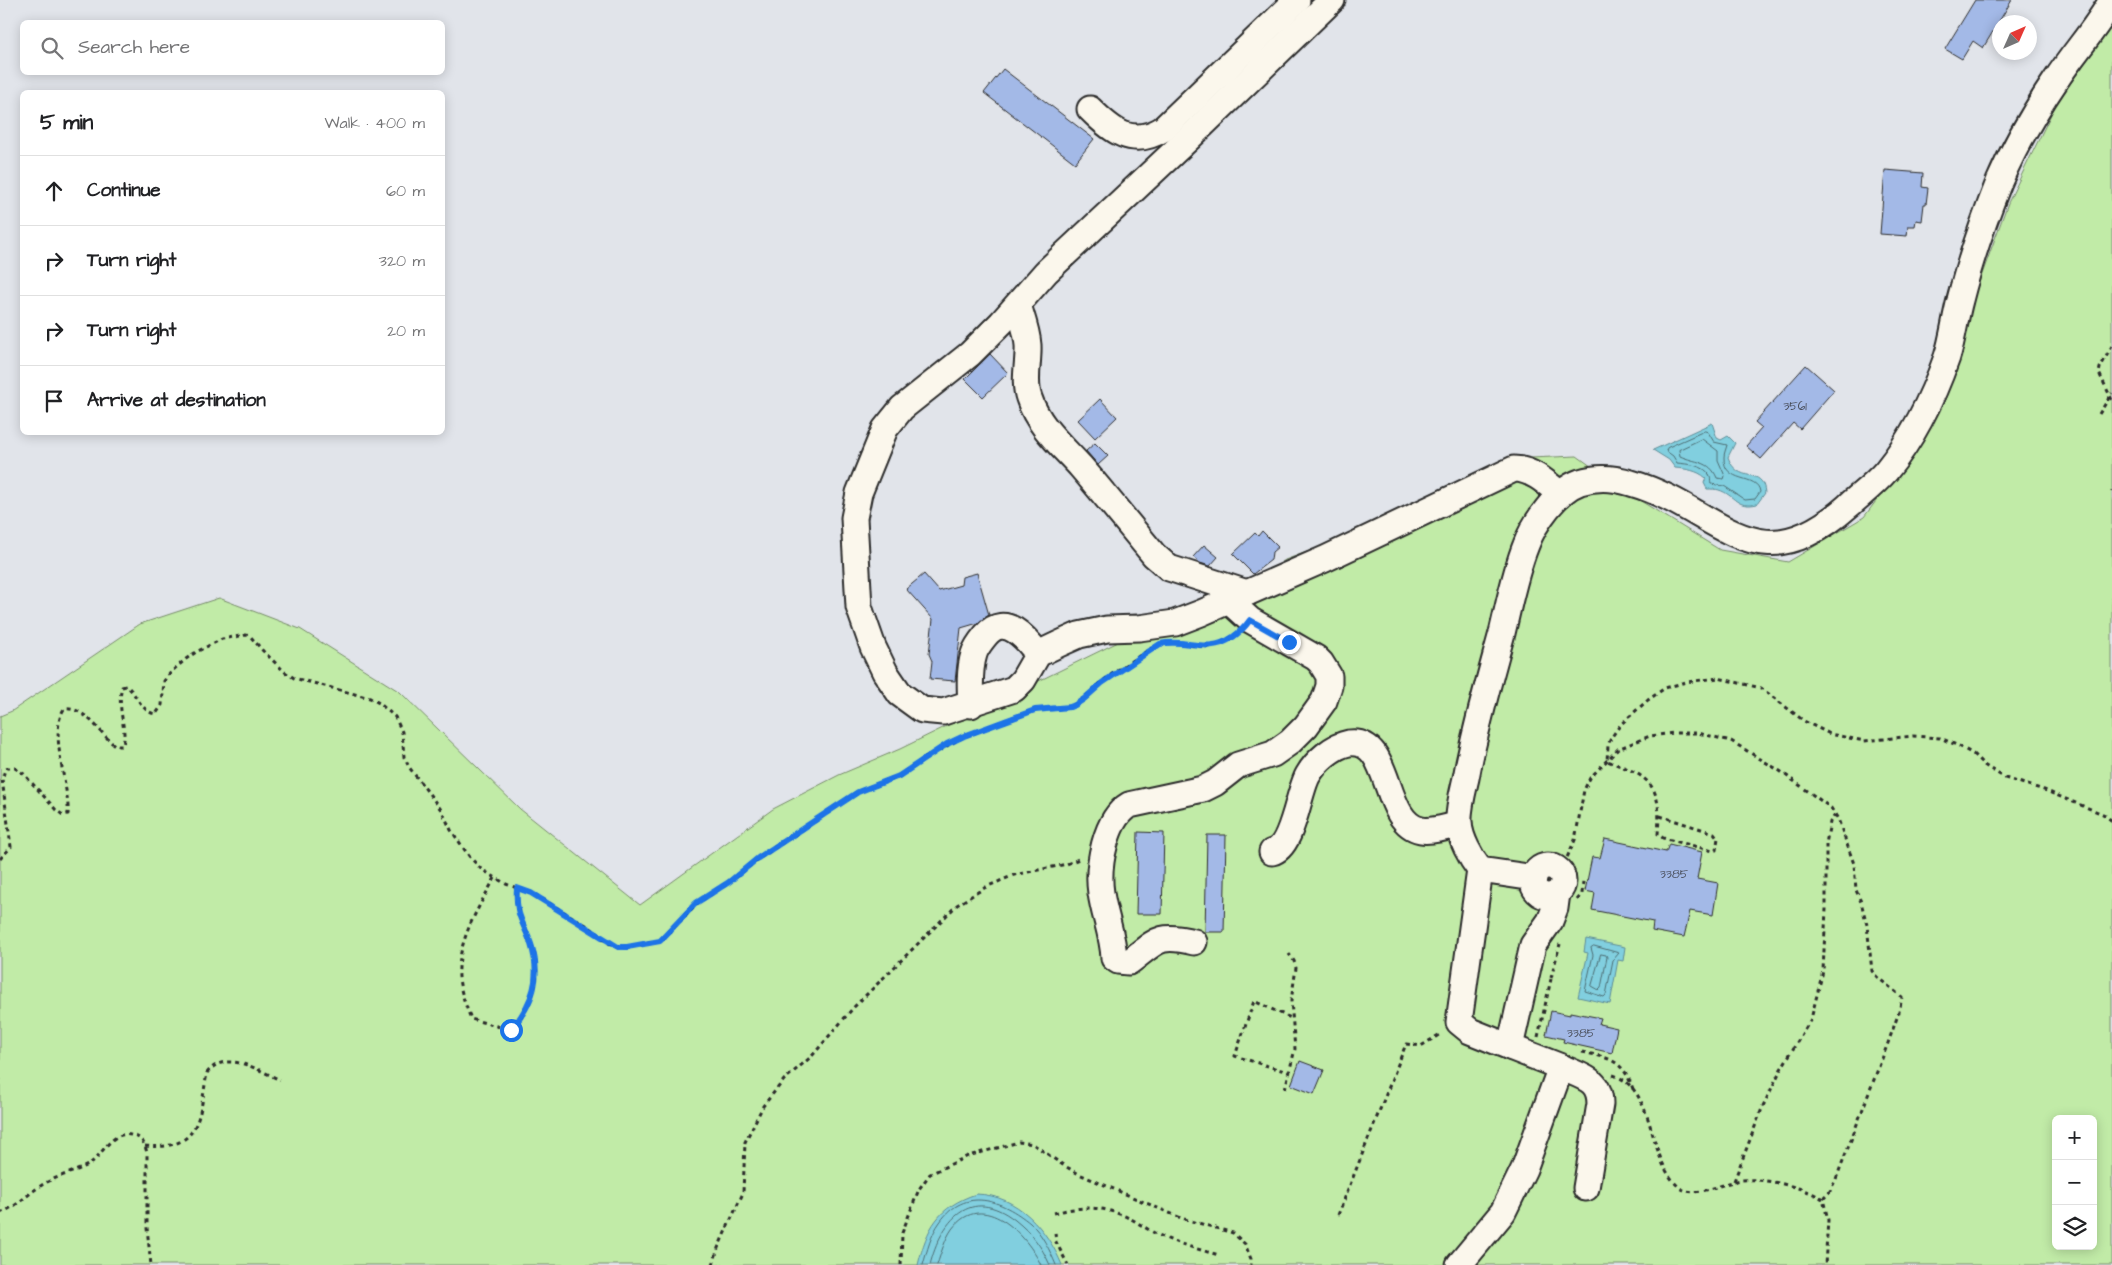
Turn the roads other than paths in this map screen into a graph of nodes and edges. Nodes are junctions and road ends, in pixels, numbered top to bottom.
1 (1297, 0) edge
2 (1332, 0) edge
3 (2112, 0) edge
4 (1090, 109) dead end
5 (1018, 305) junction
6 (1560, 494) junction
7 (1238, 597) junction
8 (1038, 654) junction
9 (971, 704) junction
10 (1459, 824) junction
11 (1272, 852) dead end
12 (1480, 870) junction
13 (1194, 942) dead end
14 (1510, 1048) junction
15 (1570, 1059) junction
16 (1586, 1188) dead end
17 (1459, 1265) edge

1 - 4 street
2 - 5 street
3 - 6 street
5 - 7 street
5 - 9 street
6 - 7 street
6 - 10 street
7 - 8 street
7 - 13 street
8 - 9 street
8 - 9 street
10 - 11 street
10 - 12 street
12 - 14 street
12 - 14 street
14 - 15 street
15 - 16 street
15 - 17 street

